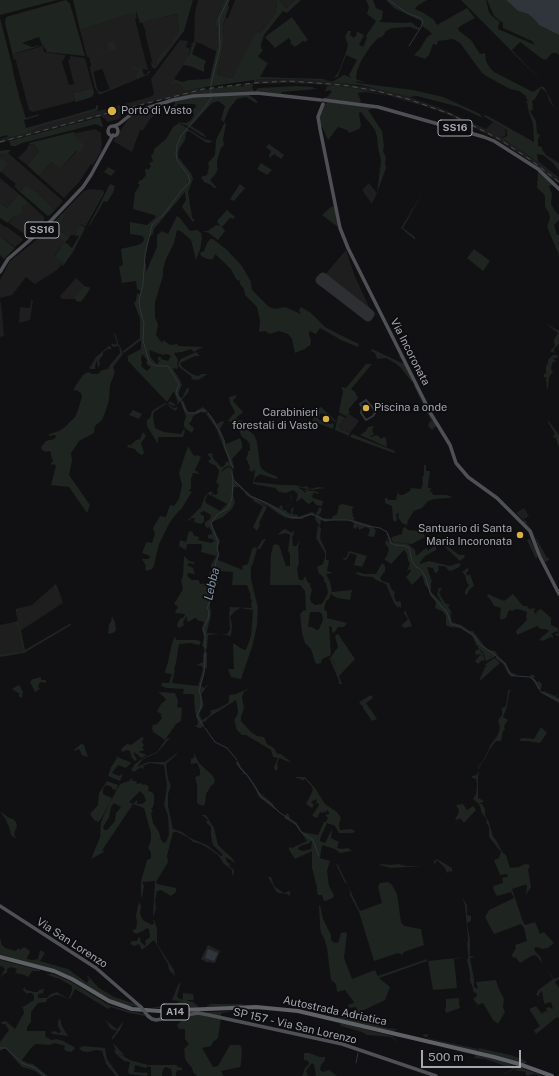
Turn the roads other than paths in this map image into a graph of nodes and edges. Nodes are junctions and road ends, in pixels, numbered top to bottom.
1 (322, 103) junction
2 (116, 128) junction
3 (111, 136) junction
4 (559, 189) edge
5 (0, 272) edge
6 (559, 594) edge
7 (0, 906) edge
8 (0, 958) edge
9 (148, 1016) joint
10 (436, 1076) edge
11 (547, 1076) edge
12 (552, 1076) edge

1 - 2 main road, SS16
1 - 4 main road, SS16
1 - 6 main road, Via Incoronata
2 - 3 main road, SS16
2 - 3 main road, SS16
3 - 5 main road, SS16
7 - 9 main road, Via San Lorenzo, bridge
8 - 11 highway, Autostrada Adriatica / A14
8 - 12 highway, Autostrada Adriatica / A14
9 - 10 main road, SP 157 - Via San Lorenzo

